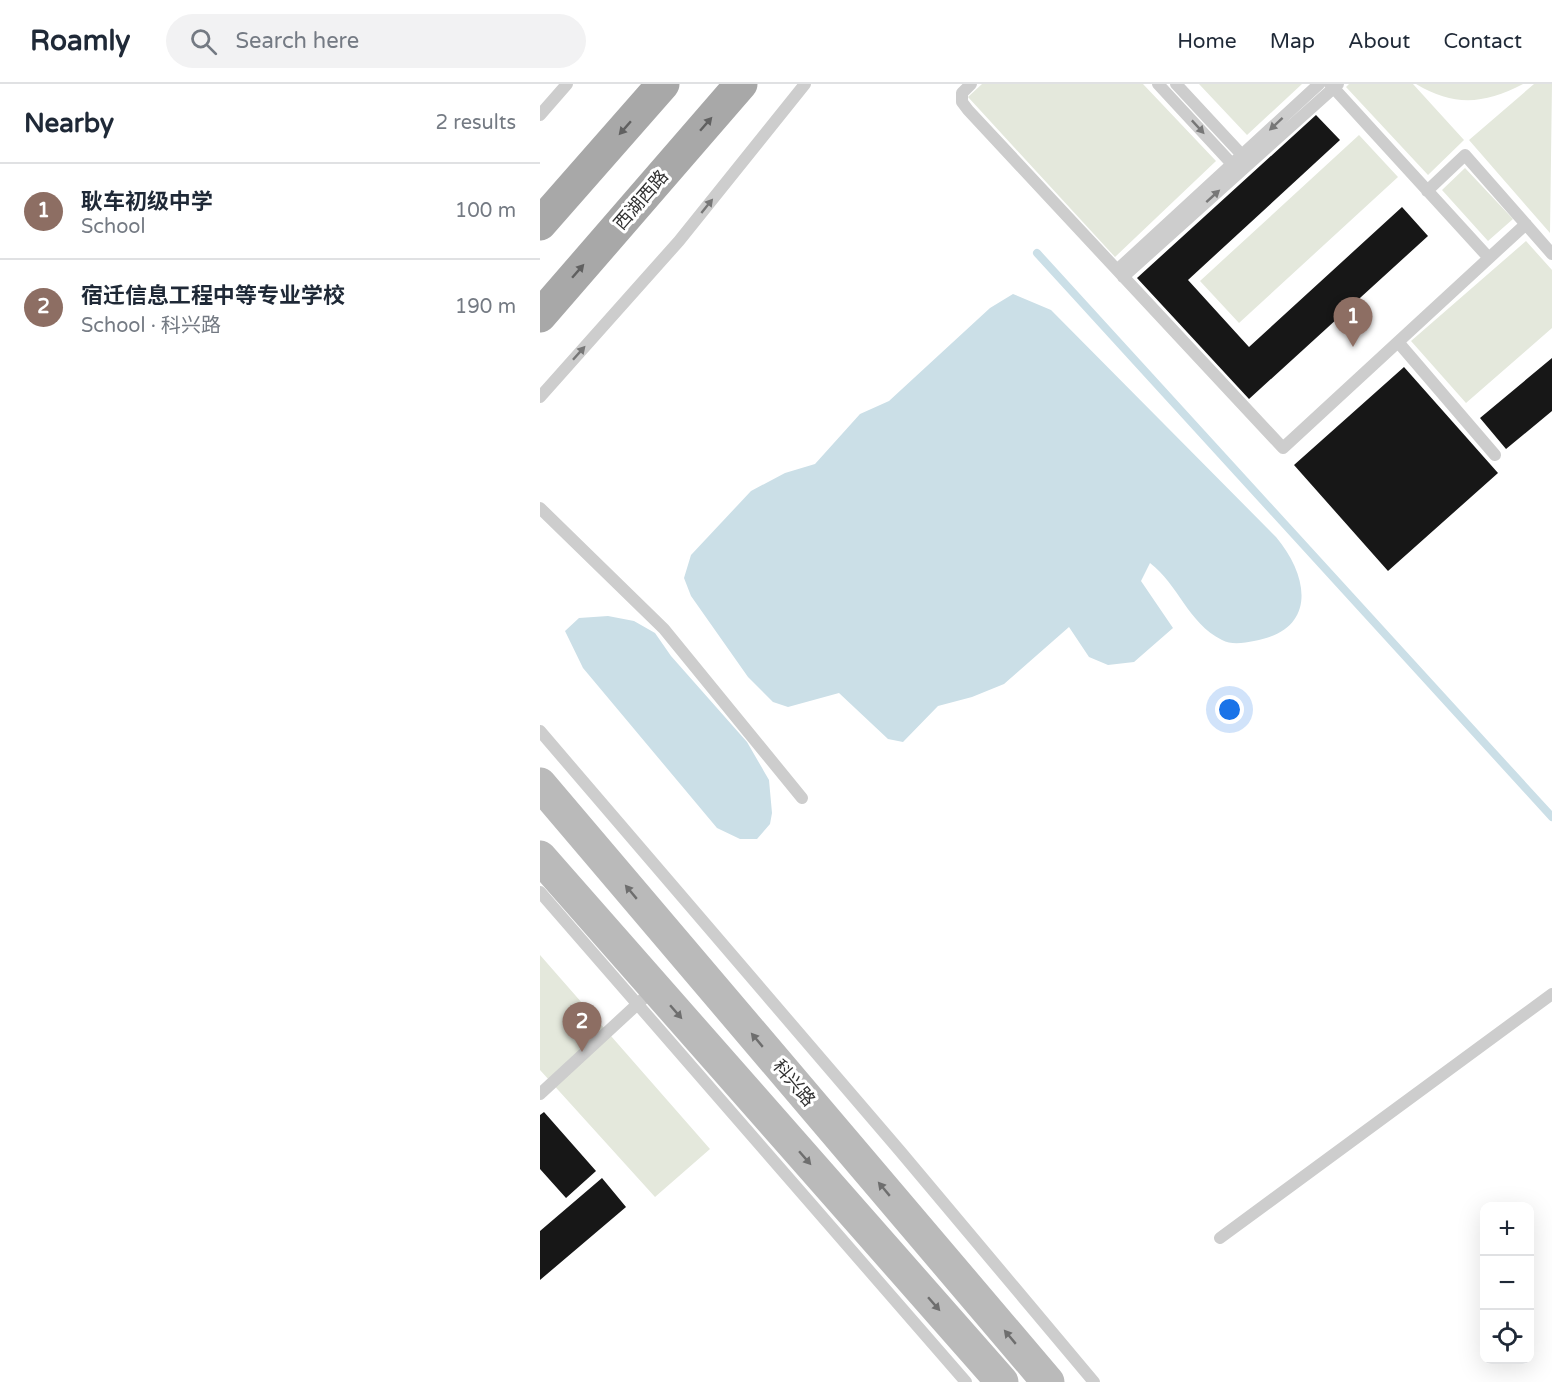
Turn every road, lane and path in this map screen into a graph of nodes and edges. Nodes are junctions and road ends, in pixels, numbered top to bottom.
1 (567, 84) edge
2 (663, 84) edge
3 (741, 84) edge
4 (805, 84) edge
5 (971, 84) edge
6 (1158, 84) edge
7 (1176, 84) edge
8 (1319, 84) edge
9 (1334, 85) edge
10 (540, 114) edge
11 (1239, 162) junction
12 (1427, 191) junction
13 (540, 224) edge
14 (1526, 224) junction
15 (1552, 254) edge
16 (1489, 258) junction
17 (1120, 273) junction
18 (540, 316) edge
19 (1398, 342) junction
20 (540, 397) edge
21 (1495, 454) dead end
22 (540, 508) edge
23 (540, 731) edge
24 (540, 784) edge
25 (802, 798) dead end
26 (540, 857) edge
27 (540, 892) edge
28 (1552, 994) edge
29 (646, 996) junction
30 (540, 1094) edge
31 (1220, 1238) dead end
32 (966, 1382) edge
33 (1002, 1382) edge
34 (1048, 1382) edge
35 (1094, 1382) edge

1 - 10 lane
2 -> 13 main road
18 -> 3 main road, 西湖西路
20 -> 4 lane
5 - 17 lane
6 -> 11 lane
7 - 11 lane
8 -> 11 lane
9 - 11 lane
9 - 12 lane
11 - 17 lane
12 - 14 lane
12 - 16 lane
14 - 15 lane
14 - 16 lane
16 - 19 lane
17 - 19 lane
19 - 21 lane
22 - 25 lane
23 - 35 lane
34 -> 24 main road, 科兴路
26 - 29 main road
27 - 29 lane
28 - 31 lane
29 - 30 lane
29 - 32 lane
29 -> 33 main road

